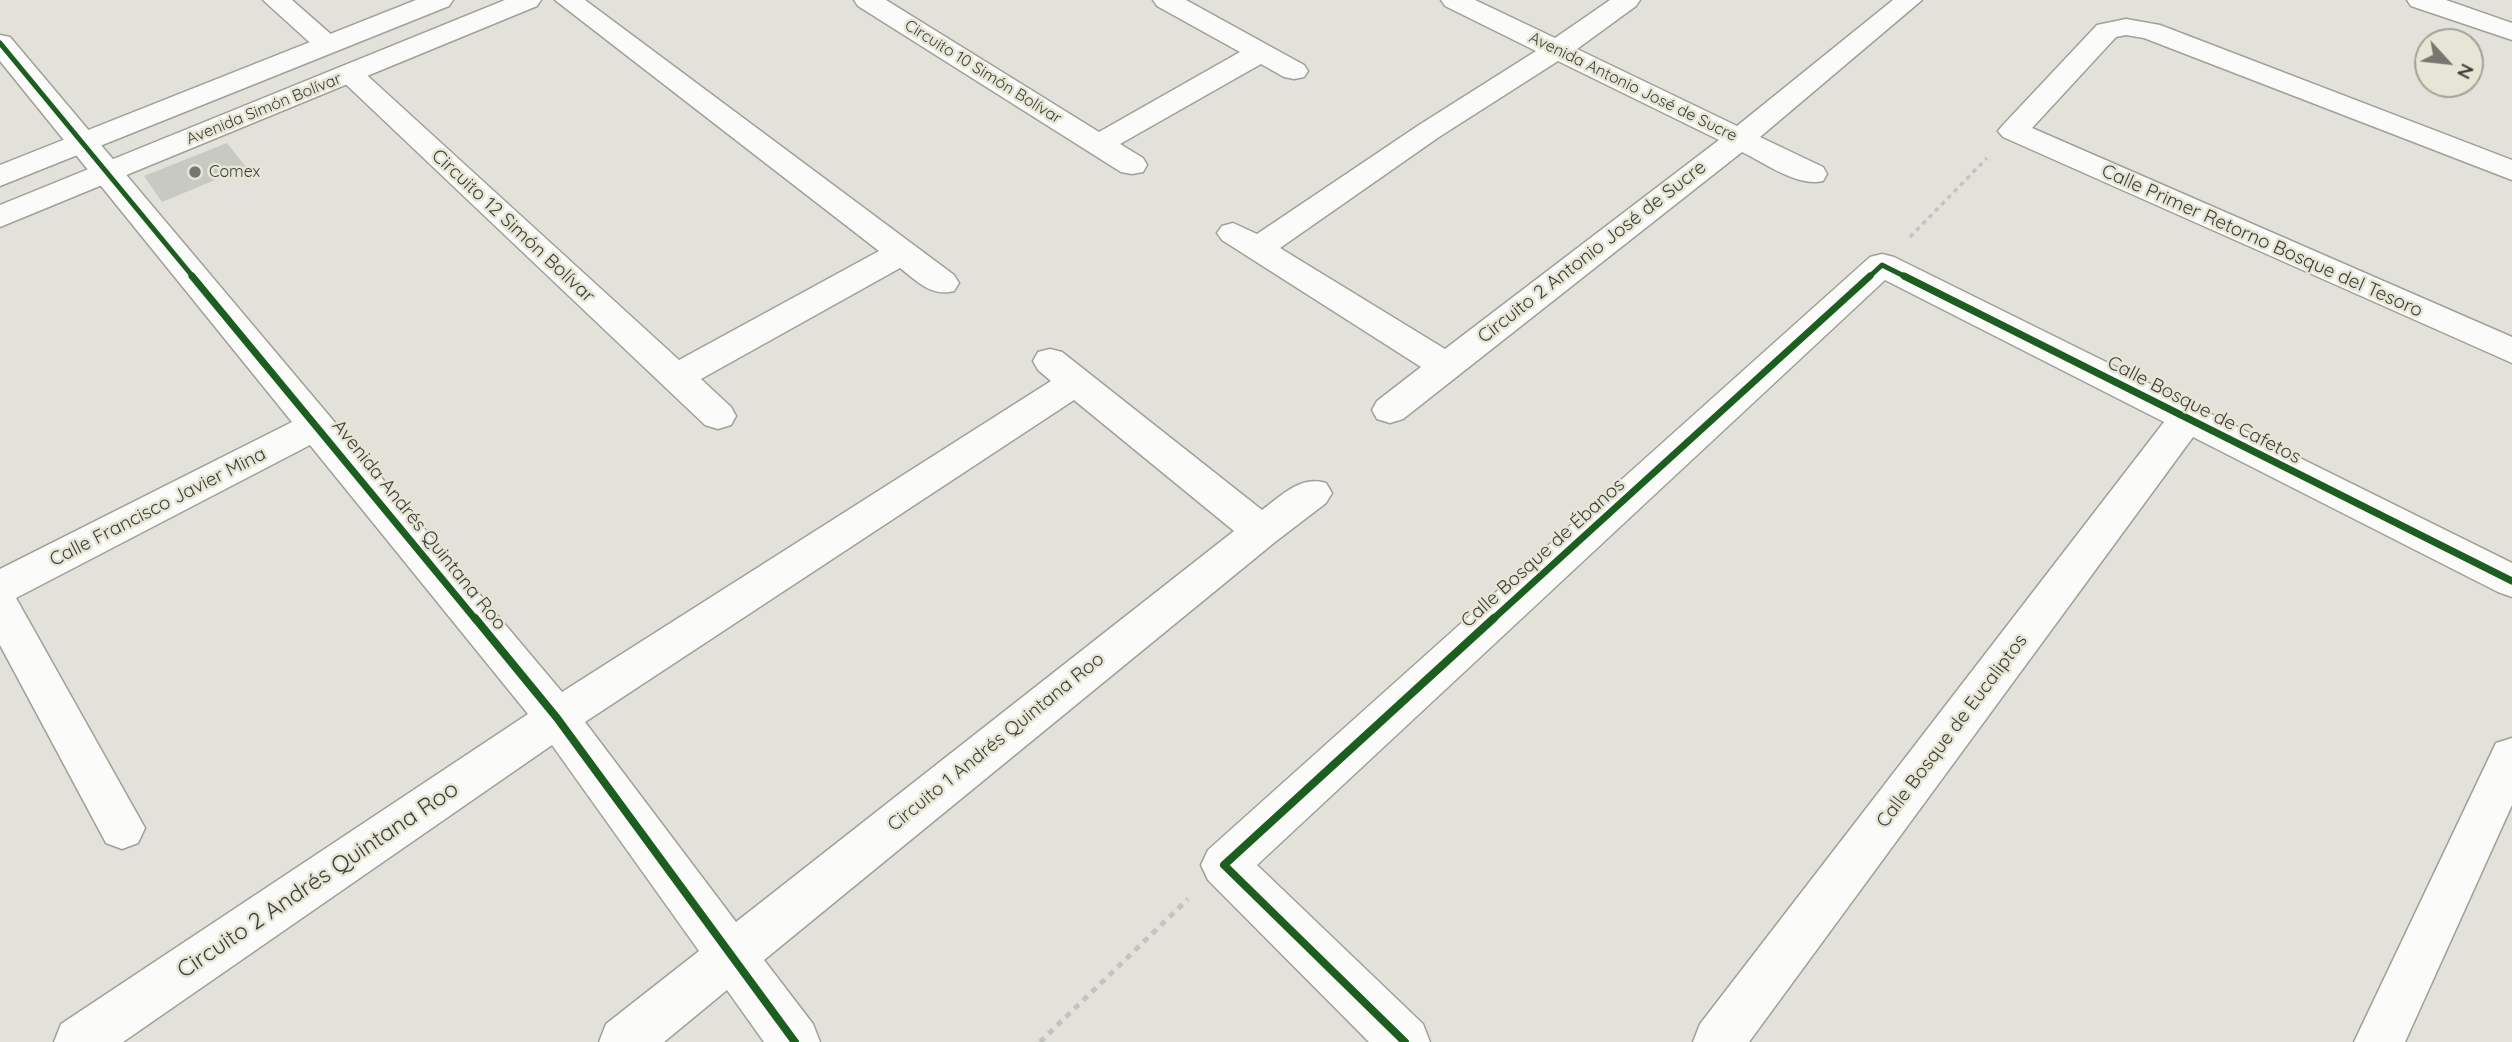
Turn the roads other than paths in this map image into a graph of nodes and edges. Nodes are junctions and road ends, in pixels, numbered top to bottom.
1 (276, 0) edge
2 (440, 0) edge
3 (528, 0) edge
4 (568, 0) edge
5 (867, 0) edge
6 (1166, 0) edge
7 (1454, 0) edge
8 (1628, 0) edge
9 (1909, 0) edge
10 (2420, 0) edge
11 (2501, 0) edge
12 (2484, 22) junction
13 (2512, 32) edge
14 (0, 43) edge
15 (328, 44) junction
16 (1557, 50) junction
17 (1261, 52) junction
18 (1294, 71) dead end
19 (349, 74) junction
20 (1739, 139) junction
21 (82, 143) junction
22 (1099, 144) junction
23 (1132, 166) dead end
24 (2512, 171) edge
25 (109, 172) junction
26 (1812, 174) dead end
27 (0, 176) edge
28 (0, 216) edge
29 (903, 252) junction
30 (1882, 265) joint
31 (942, 283) dead end
32 (2512, 351) edge
33 (1445, 366) junction
34 (676, 377) junction
35 (1390, 410) dead end
36 (718, 416) dead end
37 (2186, 420) junction
38 (317, 425) junction
39 (1313, 493) dead end
40 (1261, 531) junction
41 (2512, 581) edge
42 (0, 588) edge
43 (0, 607) edge
44 (557, 718) junction
45 (2512, 757) edge
46 (122, 828) dead end
47 (731, 953) junction
48 (79, 1042) edge
49 (624, 1042) edge
50 (795, 1042) edge
51 (1405, 1042) edge
52 (1718, 1042) edge
53 (2379, 1042) edge

1 - 15 street
2 - 15 street, Avenida Simón Bolívar
3 - 19 street, Avenida Simón Bolívar
4 - 29 street
5 - 22 street, Circuito 10 Simón Bolívar
6 - 17 street
7 - 16 street, Avenida Antonio José de Sucre
8 - 16 street
9 - 20 street, Circuito 2 Antonio José de Sucre
10 - 12 street
11 - 12 street
12 - 13 street
14 - 21 street, Avenida Andrés Quintana Roo
15 - 21 street, Avenida Simón Bolívar
16 - 20 street, Avenida Antonio José de Sucre
16 - 33 street
17 - 18 street
17 - 22 street
19 - 25 street, Avenida Simón Bolívar
19 - 34 street, Circuito 12 Simón Bolívar
20 - 26 street, Avenida Antonio José de Sucre
20 - 33 street, Circuito 2 Antonio José de Sucre
21 - 25 street, Avenida Andrés Quintana Roo
21 - 27 street, Avenida Simón Bolívar
22 - 23 street, Circuito 10 Simón Bolívar
24 - 32 street, Calle Primer Retorno Bosque del Tesoro
25 - 28 street, Avenida Simón Bolívar
25 - 38 street, Avenida Andrés Quintana Roo
29 - 31 street
29 - 34 street
30 - 37 street, Calle Bosque de Cafetos
30 - 51 street, Calle Bosque de Ébanos
33 - 35 street, Circuito 2 Antonio José de Sucre
34 - 36 street, Circuito 12 Simón Bolívar
37 - 41 street, Calle Bosque de Cafetos
37 - 52 street, Calle Bosque de Eucaliptos
38 - 42 street, Calle Francisco Javier Mina
38 - 44 street, Avenida Andrés Quintana Roo
39 - 40 street, Circuito 1 Andrés Quintana Roo
40 - 44 street
40 - 47 street, Circuito 1 Andrés Quintana Roo
43 - 46 street
44 - 47 street, Avenida Andrés Quintana Roo
44 - 48 street, Circuito 2 Andrés Quintana Roo
45 - 53 street
47 - 49 street
47 - 50 street, Avenida Andrés Quintana Roo

